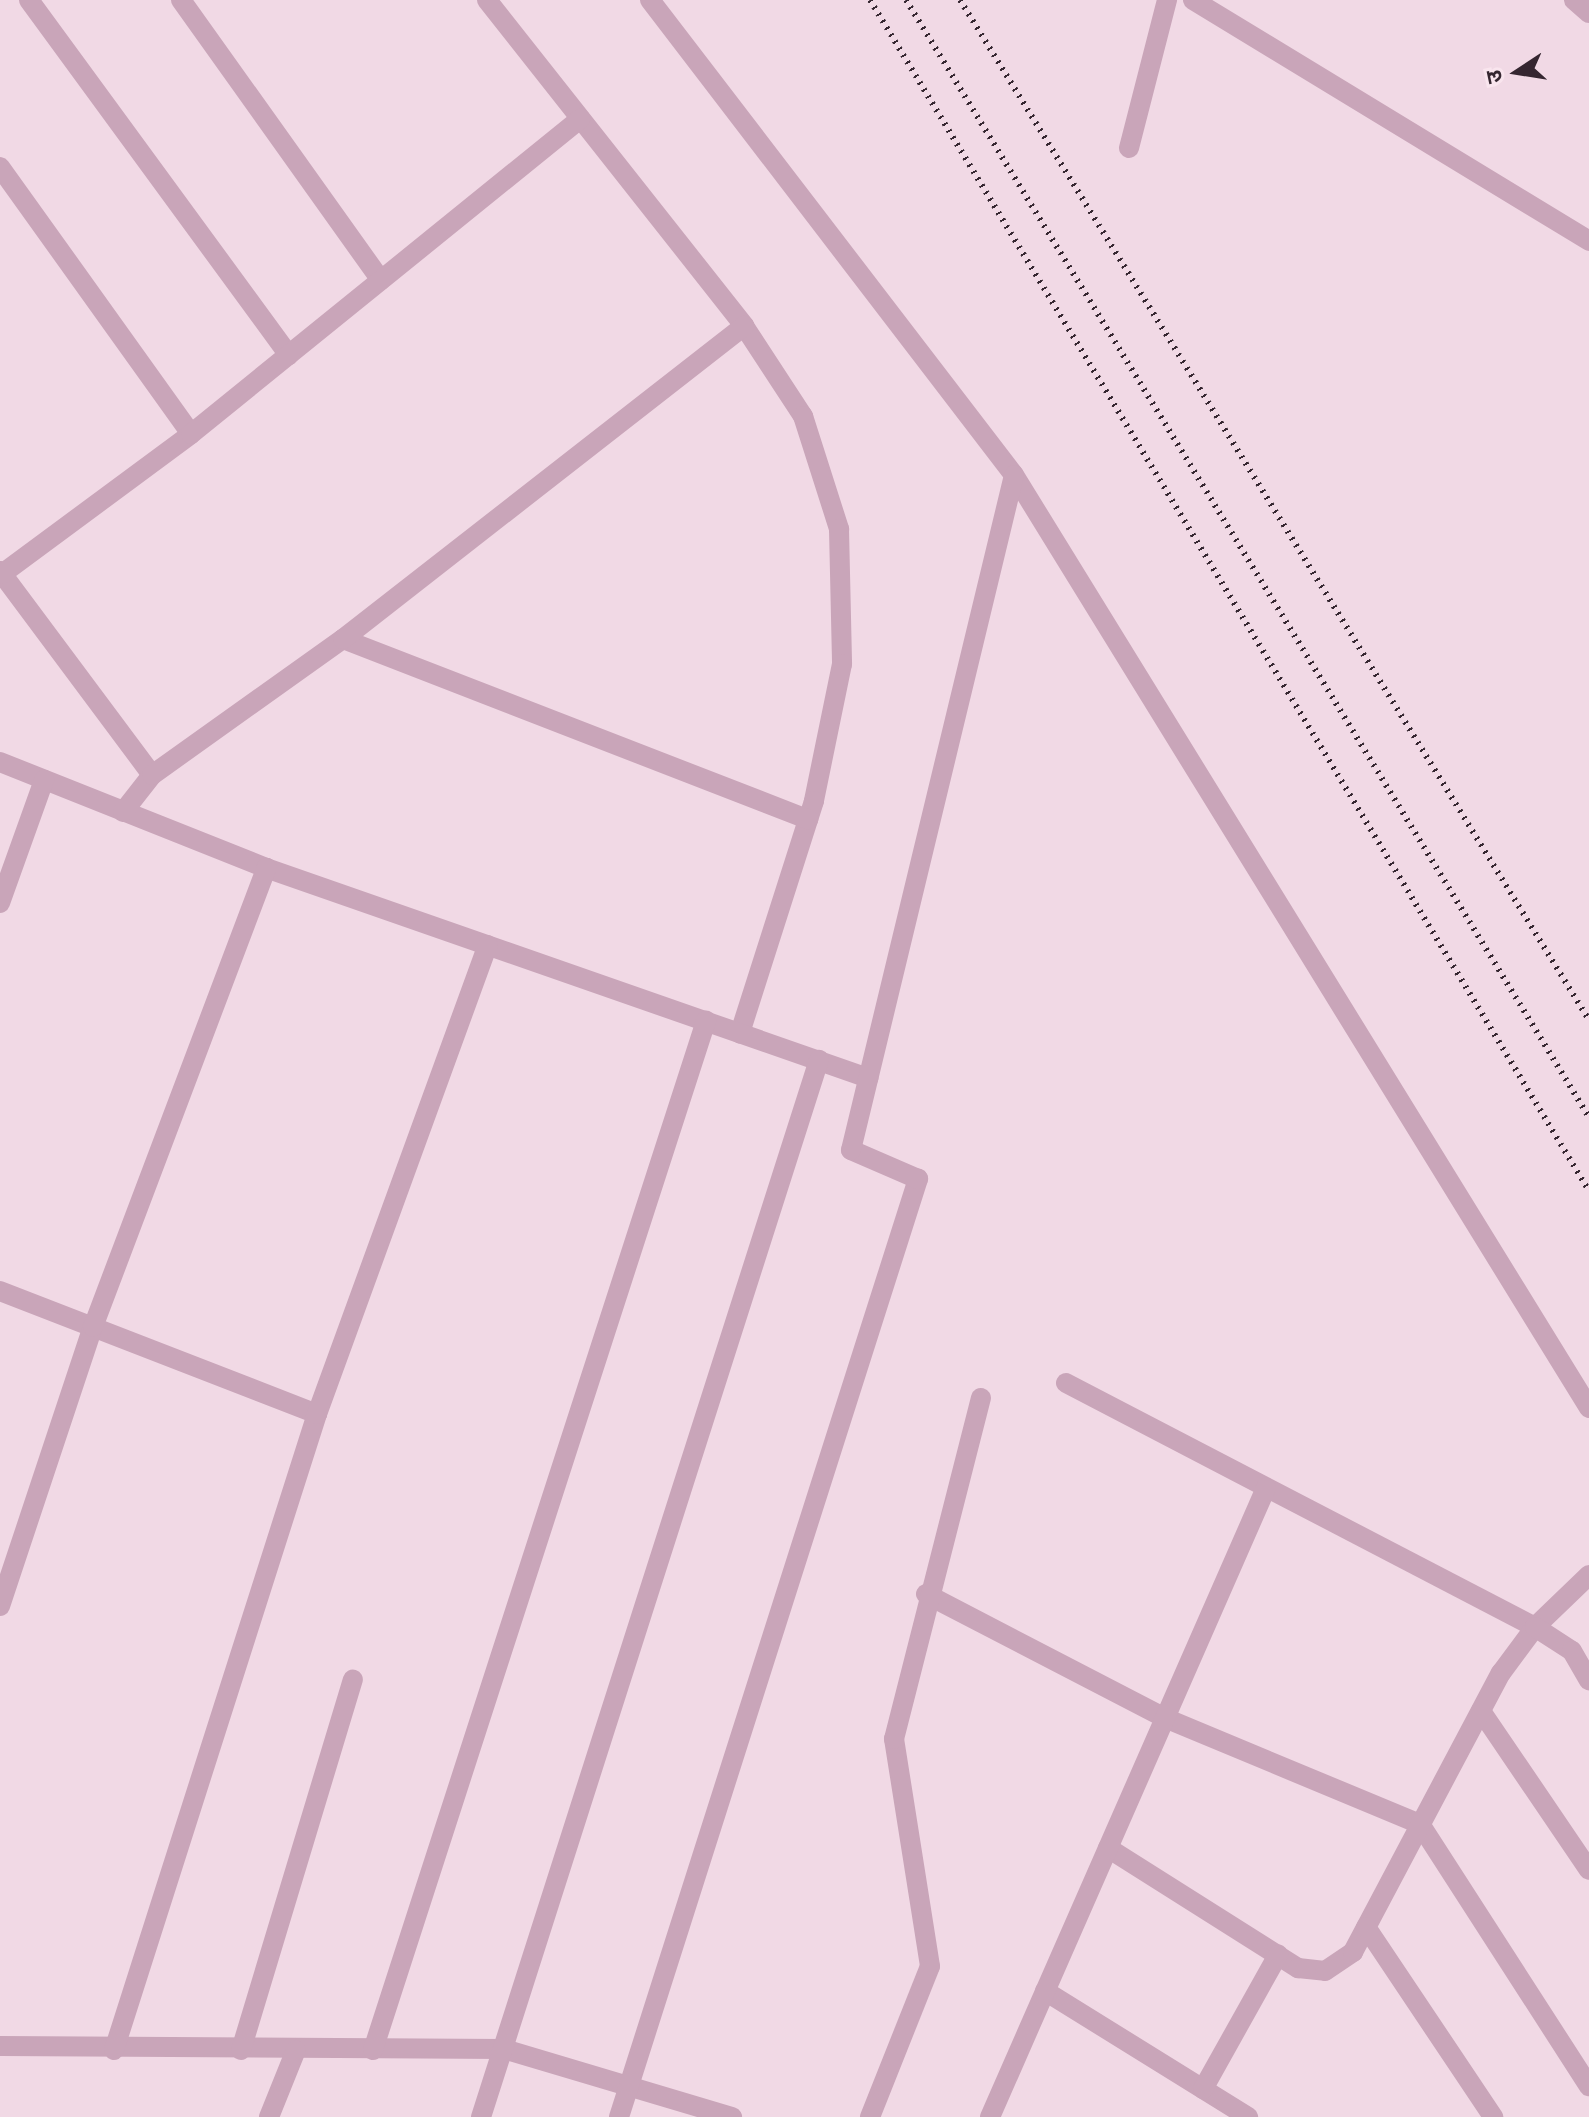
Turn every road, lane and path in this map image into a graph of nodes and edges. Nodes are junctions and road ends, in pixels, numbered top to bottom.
1 (29, 0) edge
2 (181, 0) edge
3 (487, 0) edge
4 (650, 0) edge
5 (1167, 0) edge
6 (1193, 0) edge
7 (1574, 0) edge
8 (1589, 13) edge
9 (580, 119) junction
10 (1129, 148) dead end
11 (0, 167) edge
12 (1589, 241) edge
13 (381, 280) junction
14 (744, 326) junction
15 (289, 355) junction
16 (191, 434) junction
17 (1014, 475) junction
18 (1, 573) edge
19 (343, 639) junction
20 (0, 762) edge
21 (152, 775) junction
22 (44, 780) junction
23 (123, 812) junction
24 (808, 819) junction
25 (266, 868) junction
26 (0, 903) edge
27 (488, 945) junction
28 (706, 1021) junction
29 (740, 1033) junction
30 (819, 1060) junction
31 (868, 1078) junction
32 (0, 1291) edge
33 (93, 1327) junction
34 (1066, 1383) dead end
35 (981, 1398) dead end
36 (1589, 1408) edge
37 (317, 1414) junction
38 (1266, 1488) junction
39 (1589, 1575) edge
40 (926, 1594) junction
41 (0, 1606) edge
42 (1535, 1627) junction
43 (353, 1680) dead end
44 (1589, 1681) edge
45 (1481, 1711) junction
46 (1165, 1718) junction
47 (1420, 1824) junction
48 (1108, 1848) junction
49 (1589, 1870) edge
50 (1366, 1927) junction
51 (1278, 1955) junction
52 (1045, 1991) junction
53 (0, 2046) edge
54 (504, 2049) junction
55 (114, 2050) junction
56 (241, 2050) junction
57 (296, 2050) junction
58 (373, 2050) junction
59 (627, 2082) junction
60 (1589, 2086) edge
61 (1203, 2089) junction
62 (269, 2117) edge
63 (481, 2117) edge
64 (619, 2117) edge
65 (732, 2117) edge
66 (870, 2117) edge
67 (990, 2117) edge
68 (1248, 2117) edge
69 (1493, 2117) edge

1 - 15 street
2 - 13 street
3 - 9 street
4 - 17 street
5 - 10 street
6 - 12 street
7 - 8 street
9 - 13 street
9 - 14 street
11 - 16 street
13 - 15 street
14 - 19 street
14 - 24 street
15 - 16 street
16 - 18 street
17 - 31 street
17 - 36 street
18 - 21 street
19 - 21 street
19 - 24 street
20 - 22 street
21 - 23 street
22 - 23 street
22 - 26 street
23 - 25 street
24 - 29 street
25 - 27 street
25 - 33 street
27 - 28 street
27 - 37 street
28 - 29 street
28 - 58 street
29 - 30 street
30 - 31 street
30 - 54 street
31 - 59 street
32 - 33 street
33 - 37 street
33 - 41 street
34 - 38 street
35 - 40 street
37 - 55 street
38 - 42 street
38 - 46 street
39 - 42 street
40 - 46 street
40 - 66 street
42 - 44 street
42 - 45 street
43 - 56 street
45 - 47 street
45 - 49 street
46 - 47 street
46 - 48 street
47 - 50 street
47 - 60 street
48 - 51 street
48 - 52 street
50 - 51 street
50 - 69 street
51 - 61 street
52 - 61 street
52 - 67 street
53 - 55 street
54 - 58 street
54 - 59 street
54 - 63 street
55 - 56 street
56 - 57 street
57 - 58 street
57 - 62 street
59 - 64 street
59 - 65 street
61 - 68 street

